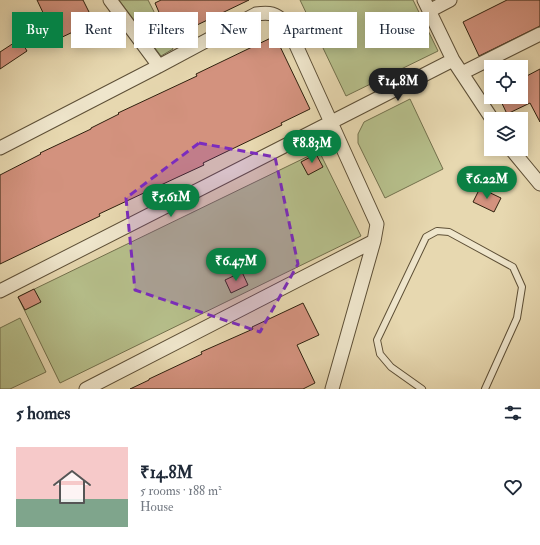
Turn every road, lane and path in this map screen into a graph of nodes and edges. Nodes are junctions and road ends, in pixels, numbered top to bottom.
1 (110, 0) edge
2 (450, 0) edge
3 (427, 5) edge
4 (540, 34) edge
5 (453, 60) junction
6 (159, 66) junction
7 (462, 73) junction
8 (487, 112) edge
9 (331, 122) junction
10 (0, 148) edge
11 (517, 156) edge
12 (540, 184) edge
13 (374, 241) junction
14 (0, 291) edge
15 (86, 389) edge
16 (332, 389) edge
17 (422, 389) edge
18 (485, 389) edge

1 - 6 street
2 - 3 street
3 - 5 street
4 - 7 street
5 - 7 street
5 - 9 street
6 - 9 street
6 - 10 street
7 - 8 street
9 - 13 street
9 - 14 street
11 - 12 street
13 - 15 street
13 - 16 street
17 - 18 lane

